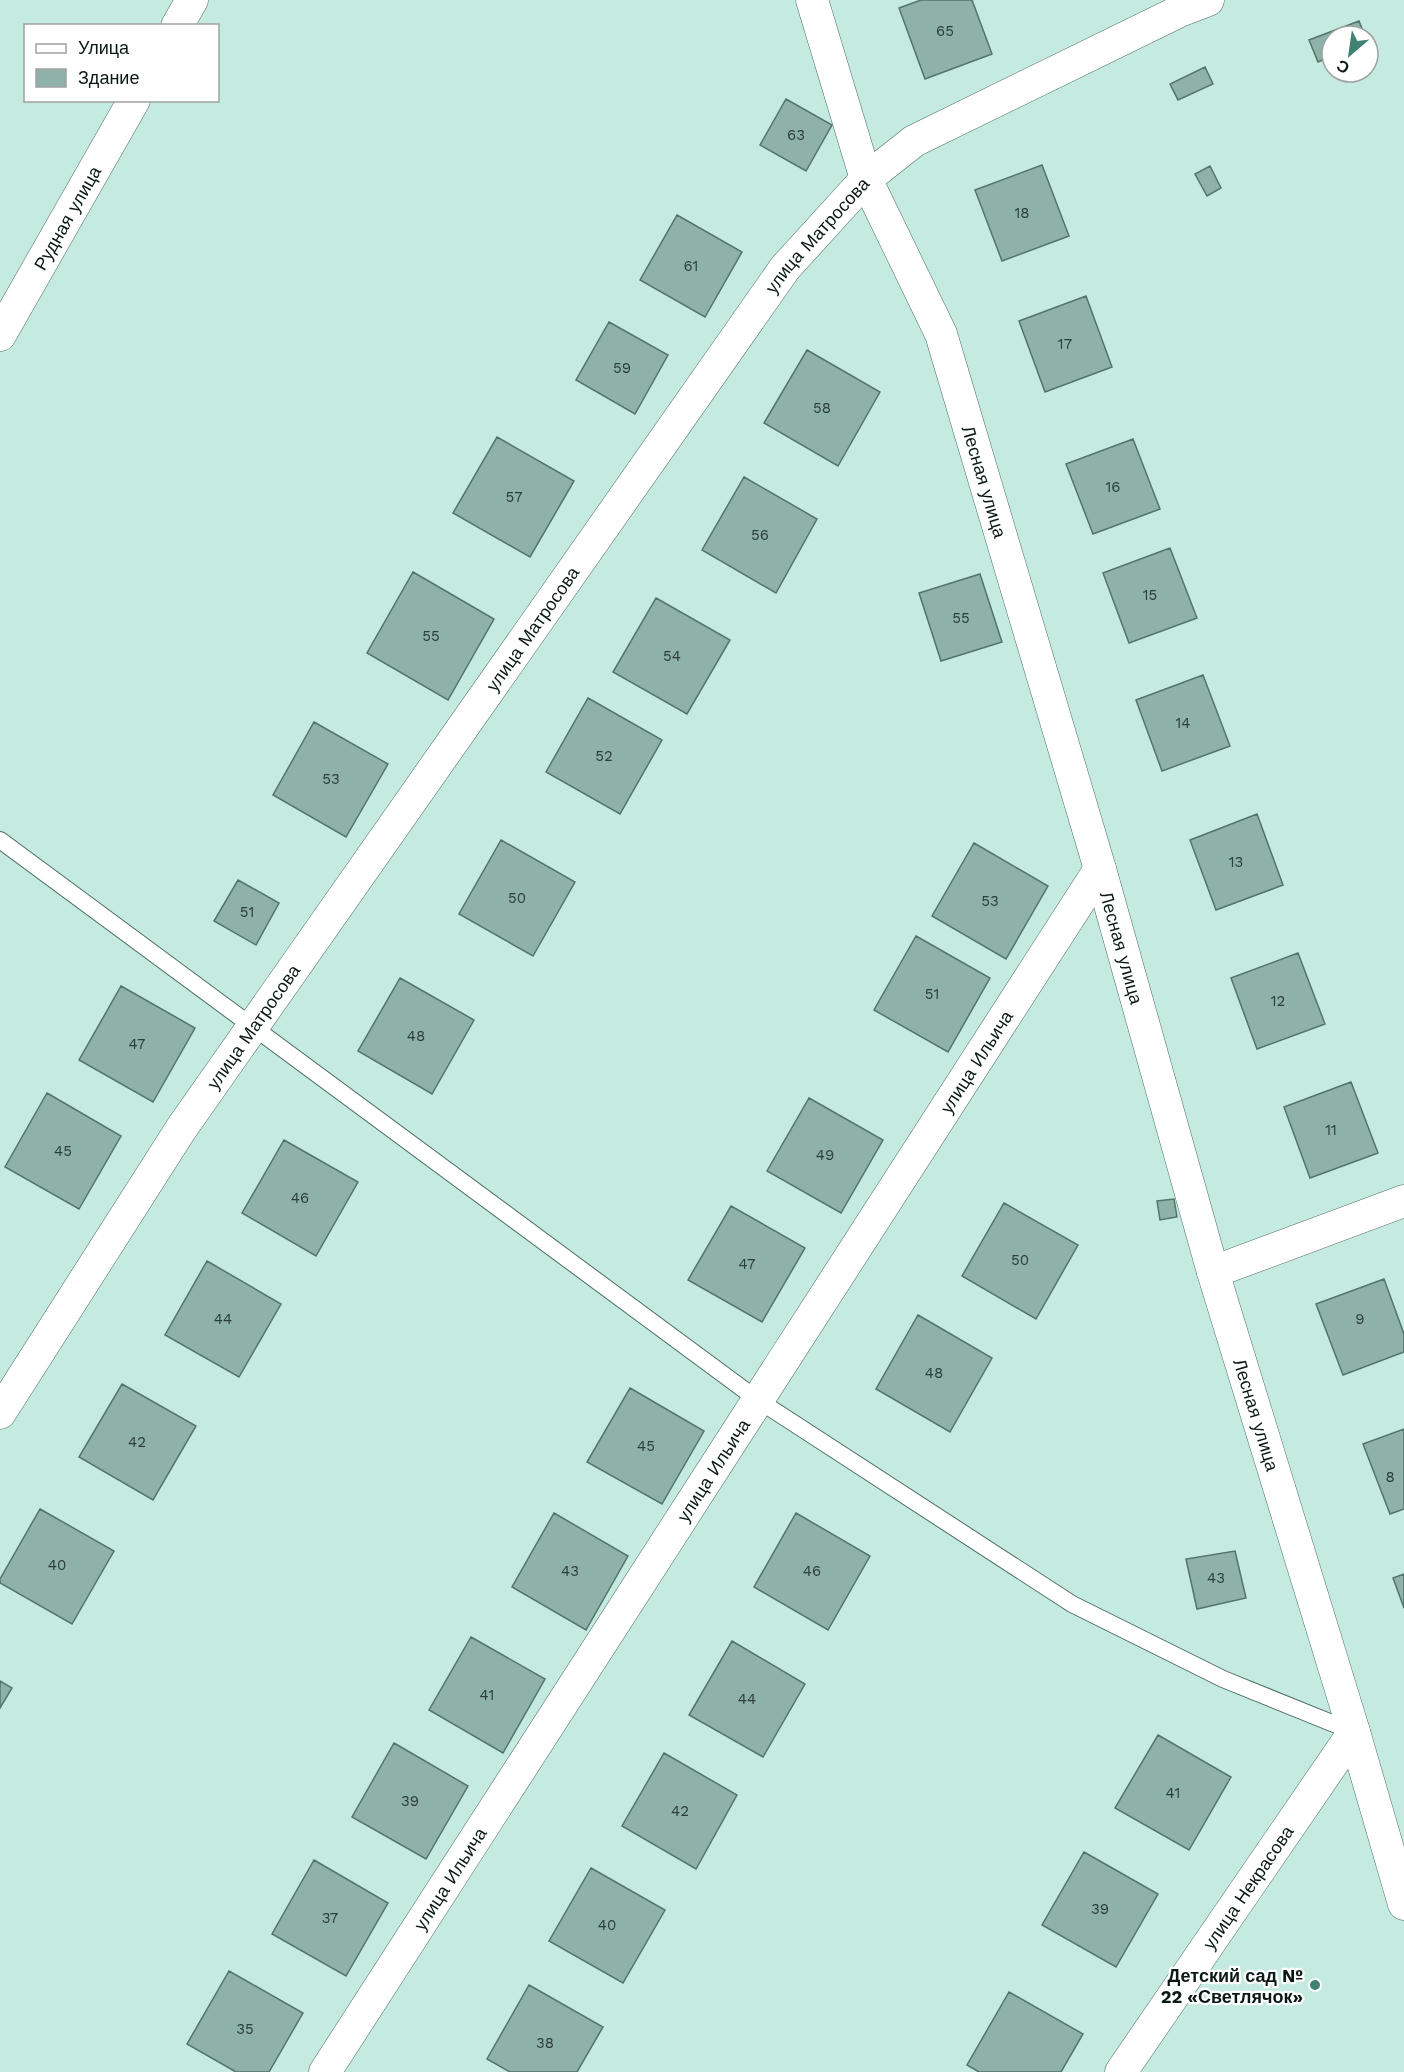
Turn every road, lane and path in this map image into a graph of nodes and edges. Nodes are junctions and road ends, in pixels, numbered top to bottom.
1 (192, 0) edge
2 (812, 0) edge
3 (1208, 0) edge
4 (178, 24) edge
5 (133, 102) edge
6 (866, 179) junction
7 (0, 335) edge
8 (0, 840) edge
9 (1100, 869) junction
10 (252, 1028) junction
11 (1404, 1201) edge
12 (1213, 1272) junction
13 (758, 1400) junction
14 (0, 1413) edge
15 (1354, 1732) junction
16 (1404, 1905) edge
17 (325, 2072) edge
18 (1121, 2072) edge

1 - 4 street
2 - 6 street, Лесная улица
3 - 6 street, улица Матросова
5 - 7 street, Рудная улица
6 - 9 street, Лесная улица
6 - 10 street, улица Матросова
8 - 10 lane
9 - 12 street, Лесная улица
9 - 13 street, улица Ильича
10 - 13 lane
10 - 14 street, улица Матросова
11 - 12 street
12 - 15 street, Лесная улица
13 - 15 lane
13 - 17 street, улица Ильича
15 - 16 street, Лесная улица
15 - 18 street, улица Некрасова

